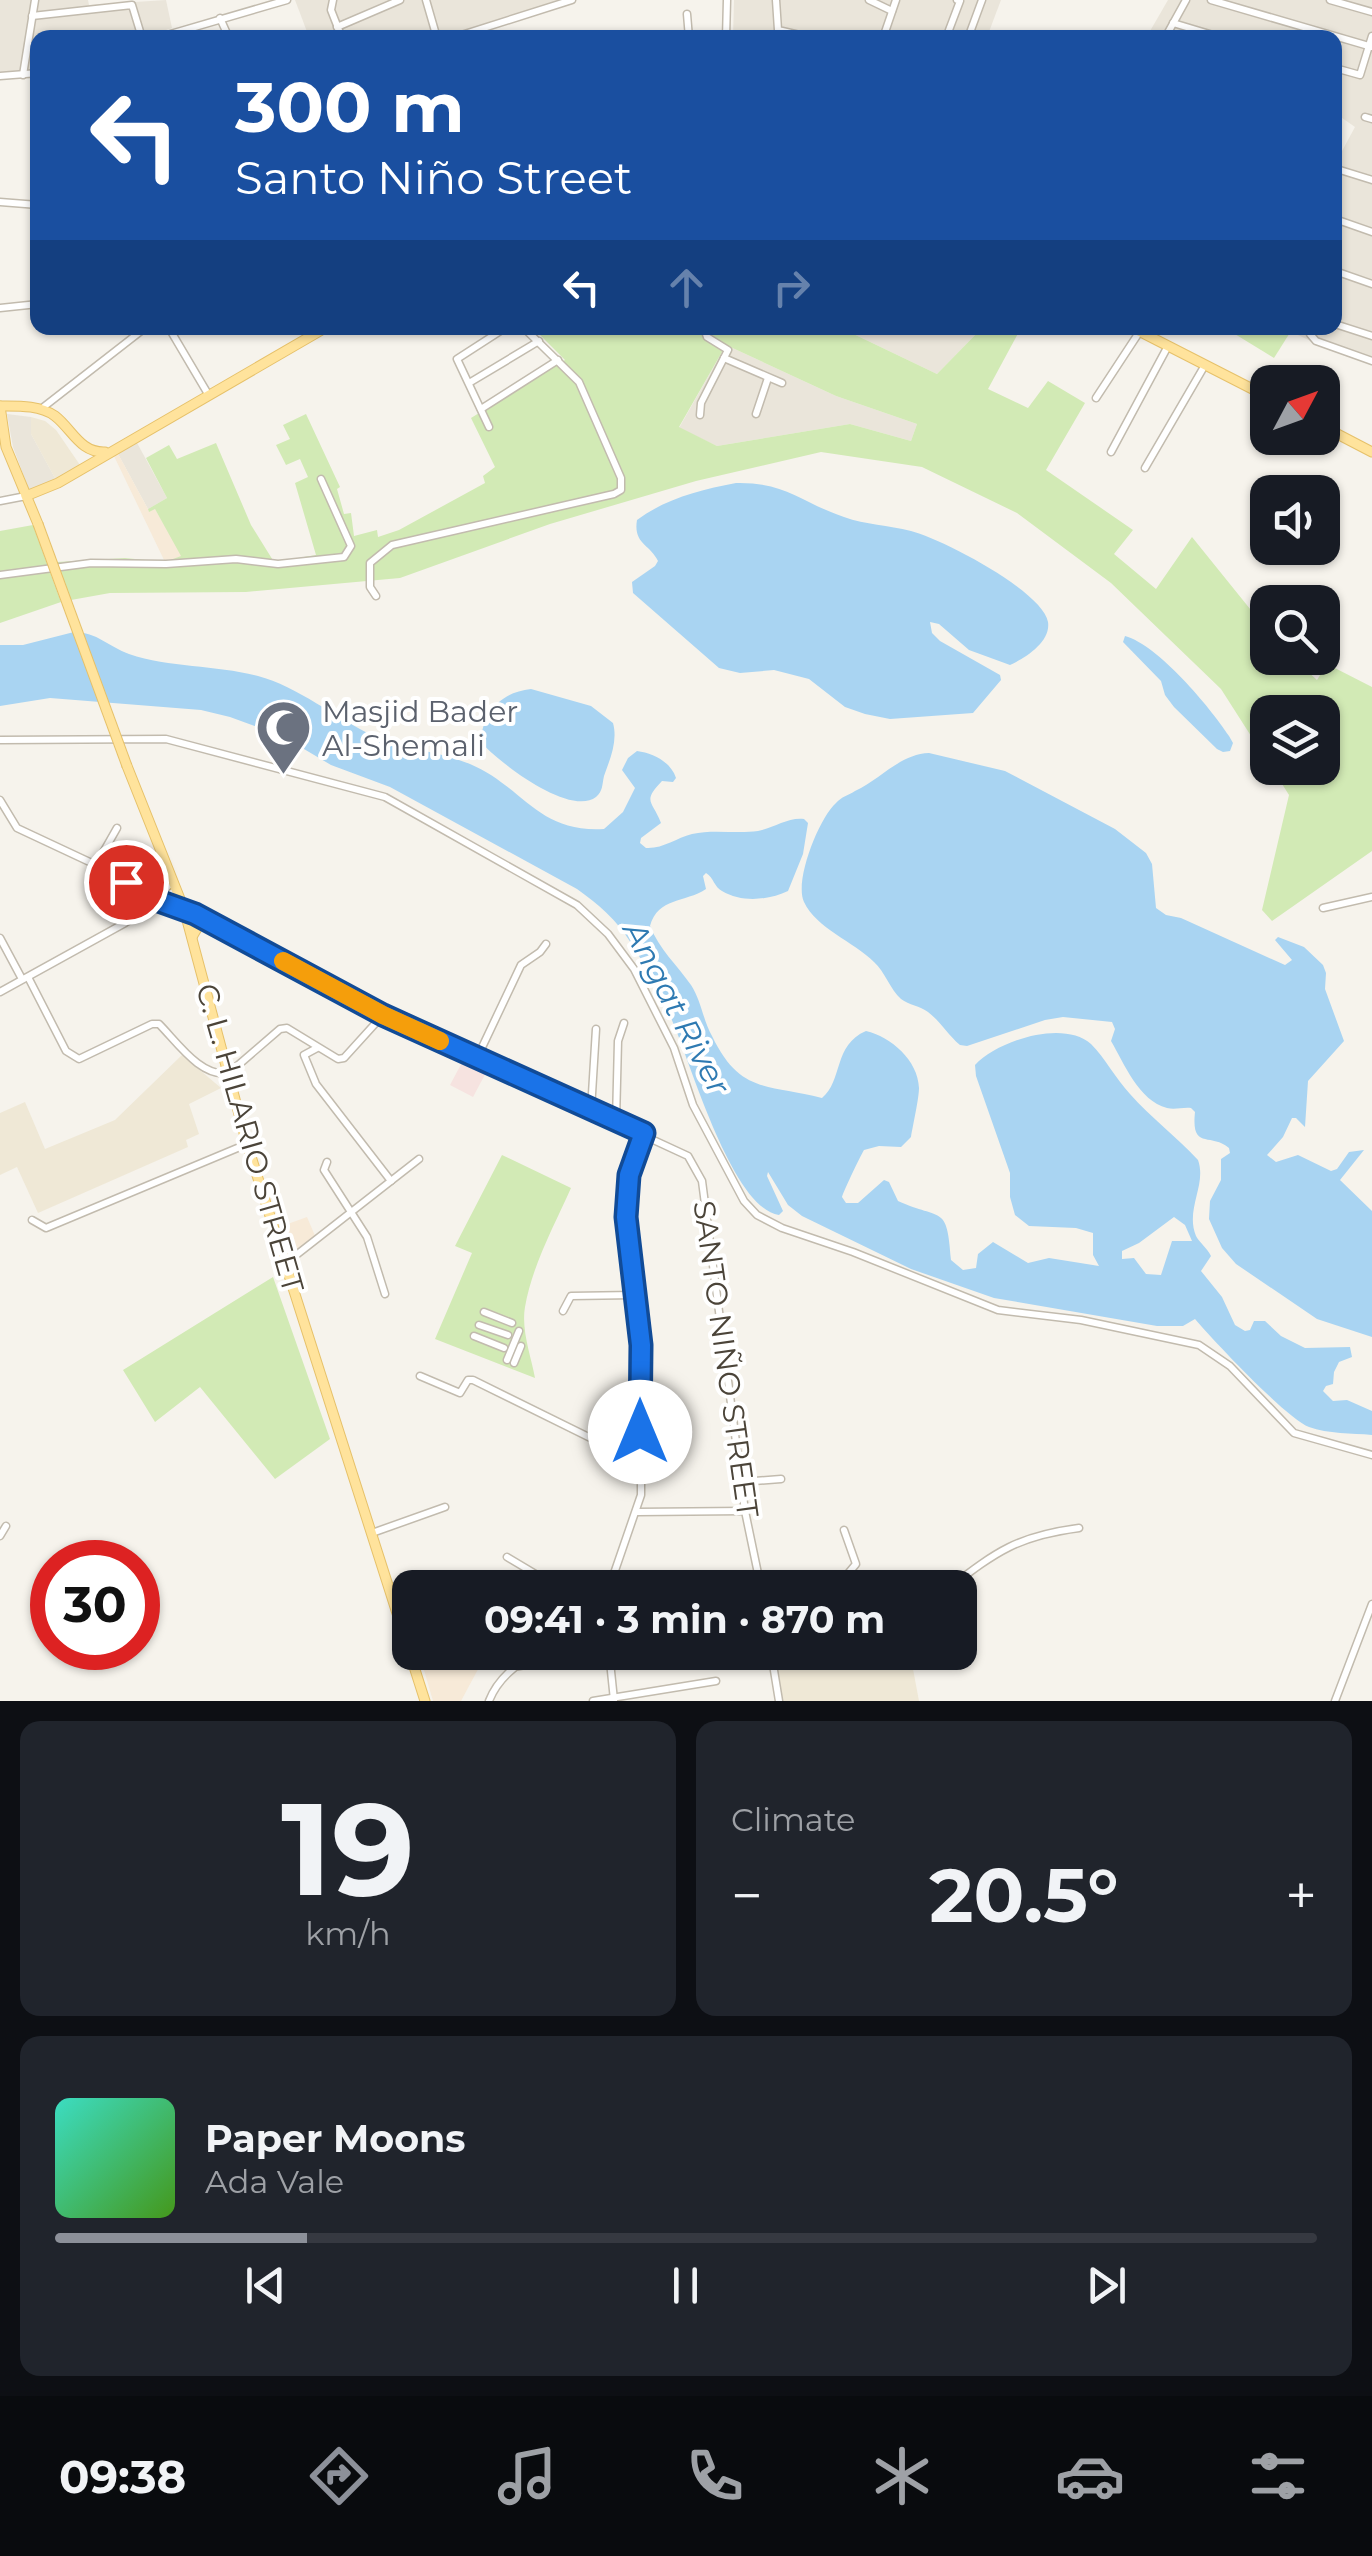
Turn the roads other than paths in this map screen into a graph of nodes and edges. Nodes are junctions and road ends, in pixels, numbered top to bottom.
1 (35, 0) edge
2 (79, 0) edge
3 (288, 0) edge
4 (332, 0) edge
5 (400, 0) edge
6 (426, 0) edge
7 (572, 0) edge
8 (727, 0) edge
9 (776, 0) edge
10 (869, 0) edge
11 (896, 0) edge
12 (957, 0) edge
13 (982, 0) edge
14 (1186, 0) edge
15 (1211, 0) edge
16 (1330, 0) edge
17 (555, 2) edge
18 (892, 11) junction
19 (79, 12) junction
20 (1372, 12) edge
21 (686, 14) dead end
22 (32, 16) junction
23 (220, 18) junction
24 (1173, 23) junction
25 (337, 27) junction
26 (30, 30) edge
27 (140, 30) edge
28 (183, 30) edge
29 (225, 30) edge
30 (338, 30) edge
31 (435, 30) edge
32 (475, 30) edge
33 (688, 30) edge
34 (726, 30) edge
35 (778, 30) edge
36 (886, 30) edge
37 (949, 30) edge
38 (971, 30) edge
39 (1169, 30) edge
40 (1192, 30) edge
41 (1323, 30) edge
42 (30, 31) edge
43 (1342, 35) edge
44 (1371, 43) edge
45 (1342, 70) edge
46 (30, 74) edge
47 (24, 75) junction
48 (0, 76) edge
49 (1342, 171) edge
50 (1372, 180) edge
51 (0, 202) edge
52 (30, 204) edge
53 (1342, 222) edge
54 (1372, 232) edge
55 (1342, 274) edge
56 (1372, 284) edge
57 (30, 305) edge
58 (0, 308) edge
59 (1342, 326) edge
60 (135, 335) edge
61 (173, 335) edge
62 (313, 335) edge
63 (494, 335) edge
64 (532, 335) edge
65 (706, 335) edge
66 (1133, 335) edge
67 (1147, 335) edge
68 (1311, 335) edge
69 (1372, 336) edge
70 (539, 341) junction
71 (1168, 346) junction
72 (724, 358) junction
73 (558, 360) junction
74 (1372, 361) edge
75 (1205, 364) junction
76 (768, 378) junction
77 (469, 383) junction
78 (782, 384) dead end
79 (1250, 388) edge
80 (208, 394) junction
81 (1096, 398) dead end
82 (0, 406) edge
83 (481, 409) junction
84 (41, 410) junction
85 (756, 414) dead end
86 (700, 416) dead end
87 (489, 427) dead end
88 (1340, 435) edge
89 (107, 452) junction
90 (1111, 452) dead end
91 (1372, 452) edge
92 (1145, 468) dead end
93 (321, 479) dead end
94 (26, 496) junction
95 (0, 500) edge
96 (0, 575) edge
97 (376, 596) dead end
98 (0, 740) edge
99 (0, 800) edge
100 (117, 828) dead end
101 (96, 865) junction
102 (176, 890) junction
103 (1372, 898) edge
104 (158, 900) junction
105 (1323, 908) dead end
106 (184, 909) junction
107 (199, 916) junction
108 (192, 937) junction
109 (0, 938) edge
110 (546, 944) dead end
111 (25, 978) junction
112 (0, 992) edge
113 (383, 1015) junction
114 (624, 1023) dead end
115 (596, 1029) dead end
116 (318, 1048) junction
117 (478, 1058) junction
118 (229, 1073) junction
119 (592, 1110) junction
120 (616, 1121) junction
121 (644, 1133) junction
122 (248, 1144) junction
123 (419, 1159) dead end
124 (327, 1162) dead end
125 (391, 1181) junction
126 (352, 1215) junction
127 (32, 1220) dead end
128 (286, 1263) junction
129 (385, 1294) dead end
130 (634, 1295) junction
131 (563, 1311) dead end
132 (484, 1312) dead end
133 (512, 1323) dead end
134 (478, 1325) dead end
135 (519, 1331) dead end
136 (508, 1335) dead end
137 (474, 1336) dead end
138 (521, 1346) dead end
139 (504, 1348) dead end
140 (420, 1376) dead end
141 (1372, 1455) edge
142 (639, 1466) junction
143 (781, 1478) dead end
144 (742, 1482) junction
145 (445, 1507) dead end
146 (637, 1512) junction
147 (745, 1512) junction
148 (6, 1526) dead end
149 (1080, 1528) dead end
150 (844, 1530) dead end
151 (372, 1533) junction
152 (0, 1536) edge
153 (507, 1556) dead end
154 (530, 1570) edge
155 (614, 1570) edge
156 (757, 1570) edge
157 (851, 1570) edge
158 (973, 1570) edge
159 (1372, 1604) edge
160 (510, 1670) edge
161 (611, 1670) edge
162 (774, 1670) edge
163 (716, 1681) dead end
164 (614, 1699) edge
165 (425, 1701) edge
166 (489, 1701) edge
167 (593, 1701) edge
168 (779, 1701) edge
169 (1335, 1701) edge

1 - 22 street
2 - 19 street
3 - 23 street
4 - 25 street
5 - 25 street
6 - 31 street
7 - 17 street
8 - 34 street
9 - 35 street
10 - 18 street
11 - 18 street
12 - 37 street
13 - 38 street
14 - 24 street
15 - 41 street
16 - 20 street
17 - 32 street
18 - 36 street
19 - 22 street
19 - 27 street
21 - 33 street
22 - 26 street
23 - 28 street
23 - 29 street
24 - 39 street
24 - 40 street
25 - 30 street
42 - 47 street
43 - 44 street
44 - 45 street
46 - 47 street
47 - 48 street
49 - 50 street
51 - 52 street
53 - 54 street
55 - 56 street
57 - 58 street
59 - 69 street
60 - 84 street
61 - 80 street
62 - 80 main road
63 - 77 street
64 - 70 street
65 - 72 street
66 - 81 street
67 - 71 main road
68 - 74 street
70 - 73 street
70 - 77 street
71 - 75 main road
71 - 90 street
72 - 76 street
72 - 86 street
73 - 83 street
73 - 97 street
75 - 79 main road
75 - 92 street
76 - 78 street
76 - 85 street
77 - 83 street
80 - 89 main road
82 - 84 main road
82 - 94 main road, C. L. HILARIO STREET
83 - 87 street
84 - 89 main road
88 - 91 main road
89 - 94 main road
93 - 96 street
94 - 95 street
94 - 102 main road, C. L. HILARIO STREET, bridge
98 - 141 street
99 - 101 street, SANTO NIÑO STREET
100 - 101 street
101 - 104 street, SANTO NIÑO STREET
102 - 104 street
102 - 106 main road, C. L. HILARIO STREET
102 - 107 main road
103 - 105 street
104 - 106 street, SANTO NIÑO STREET
104 - 111 street
106 - 107 street, SANTO NIÑO STREET
106 - 108 main road, C. L. HILARIO STREET
107 - 108 main road
107 - 113 street, SANTO NIÑO STREET
108 - 118 main road, C. L. HILARIO STREET
109 - 111 street
110 - 117 street
111 - 112 street
111 - 118 street
113 - 116 street
113 - 117 street, SANTO NIÑO STREET
114 - 120 street
115 - 119 street
116 - 118 street
116 - 125 street
117 - 119 street, SANTO NIÑO STREET
118 - 122 main road, C. L. HILARIO STREET
119 - 120 street, SANTO NIÑO STREET
120 - 121 street, SANTO NIÑO STREET
121 - 130 street
121 - 144 street, SANTO NIÑO STREET
122 - 127 street
122 - 128 main road, C. L. HILARIO STREET
123 - 125 street
124 - 126 street
125 - 126 street
126 - 128 street
126 - 129 street
128 - 151 main road, C. L. HILARIO STREET
130 - 131 street
130 - 142 street
132 - 133 street
134 - 136 street
135 - 138 street
137 - 139 street
140 - 142 street
142 - 146 street
143 - 144 street
144 - 147 street, SANTO NIÑO STREET
145 - 151 street
146 - 147 street
146 - 155 street
147 - 156 street, SANTO NIÑO STREET
148 - 152 street
149 - 158 street
150 - 157 street
151 - 165 main road, C. L. HILARIO STREET
153 - 154 street
159 - 169 street
160 - 166 street
161 - 164 street
162 - 168 street
163 - 164 street
164 - 167 street

